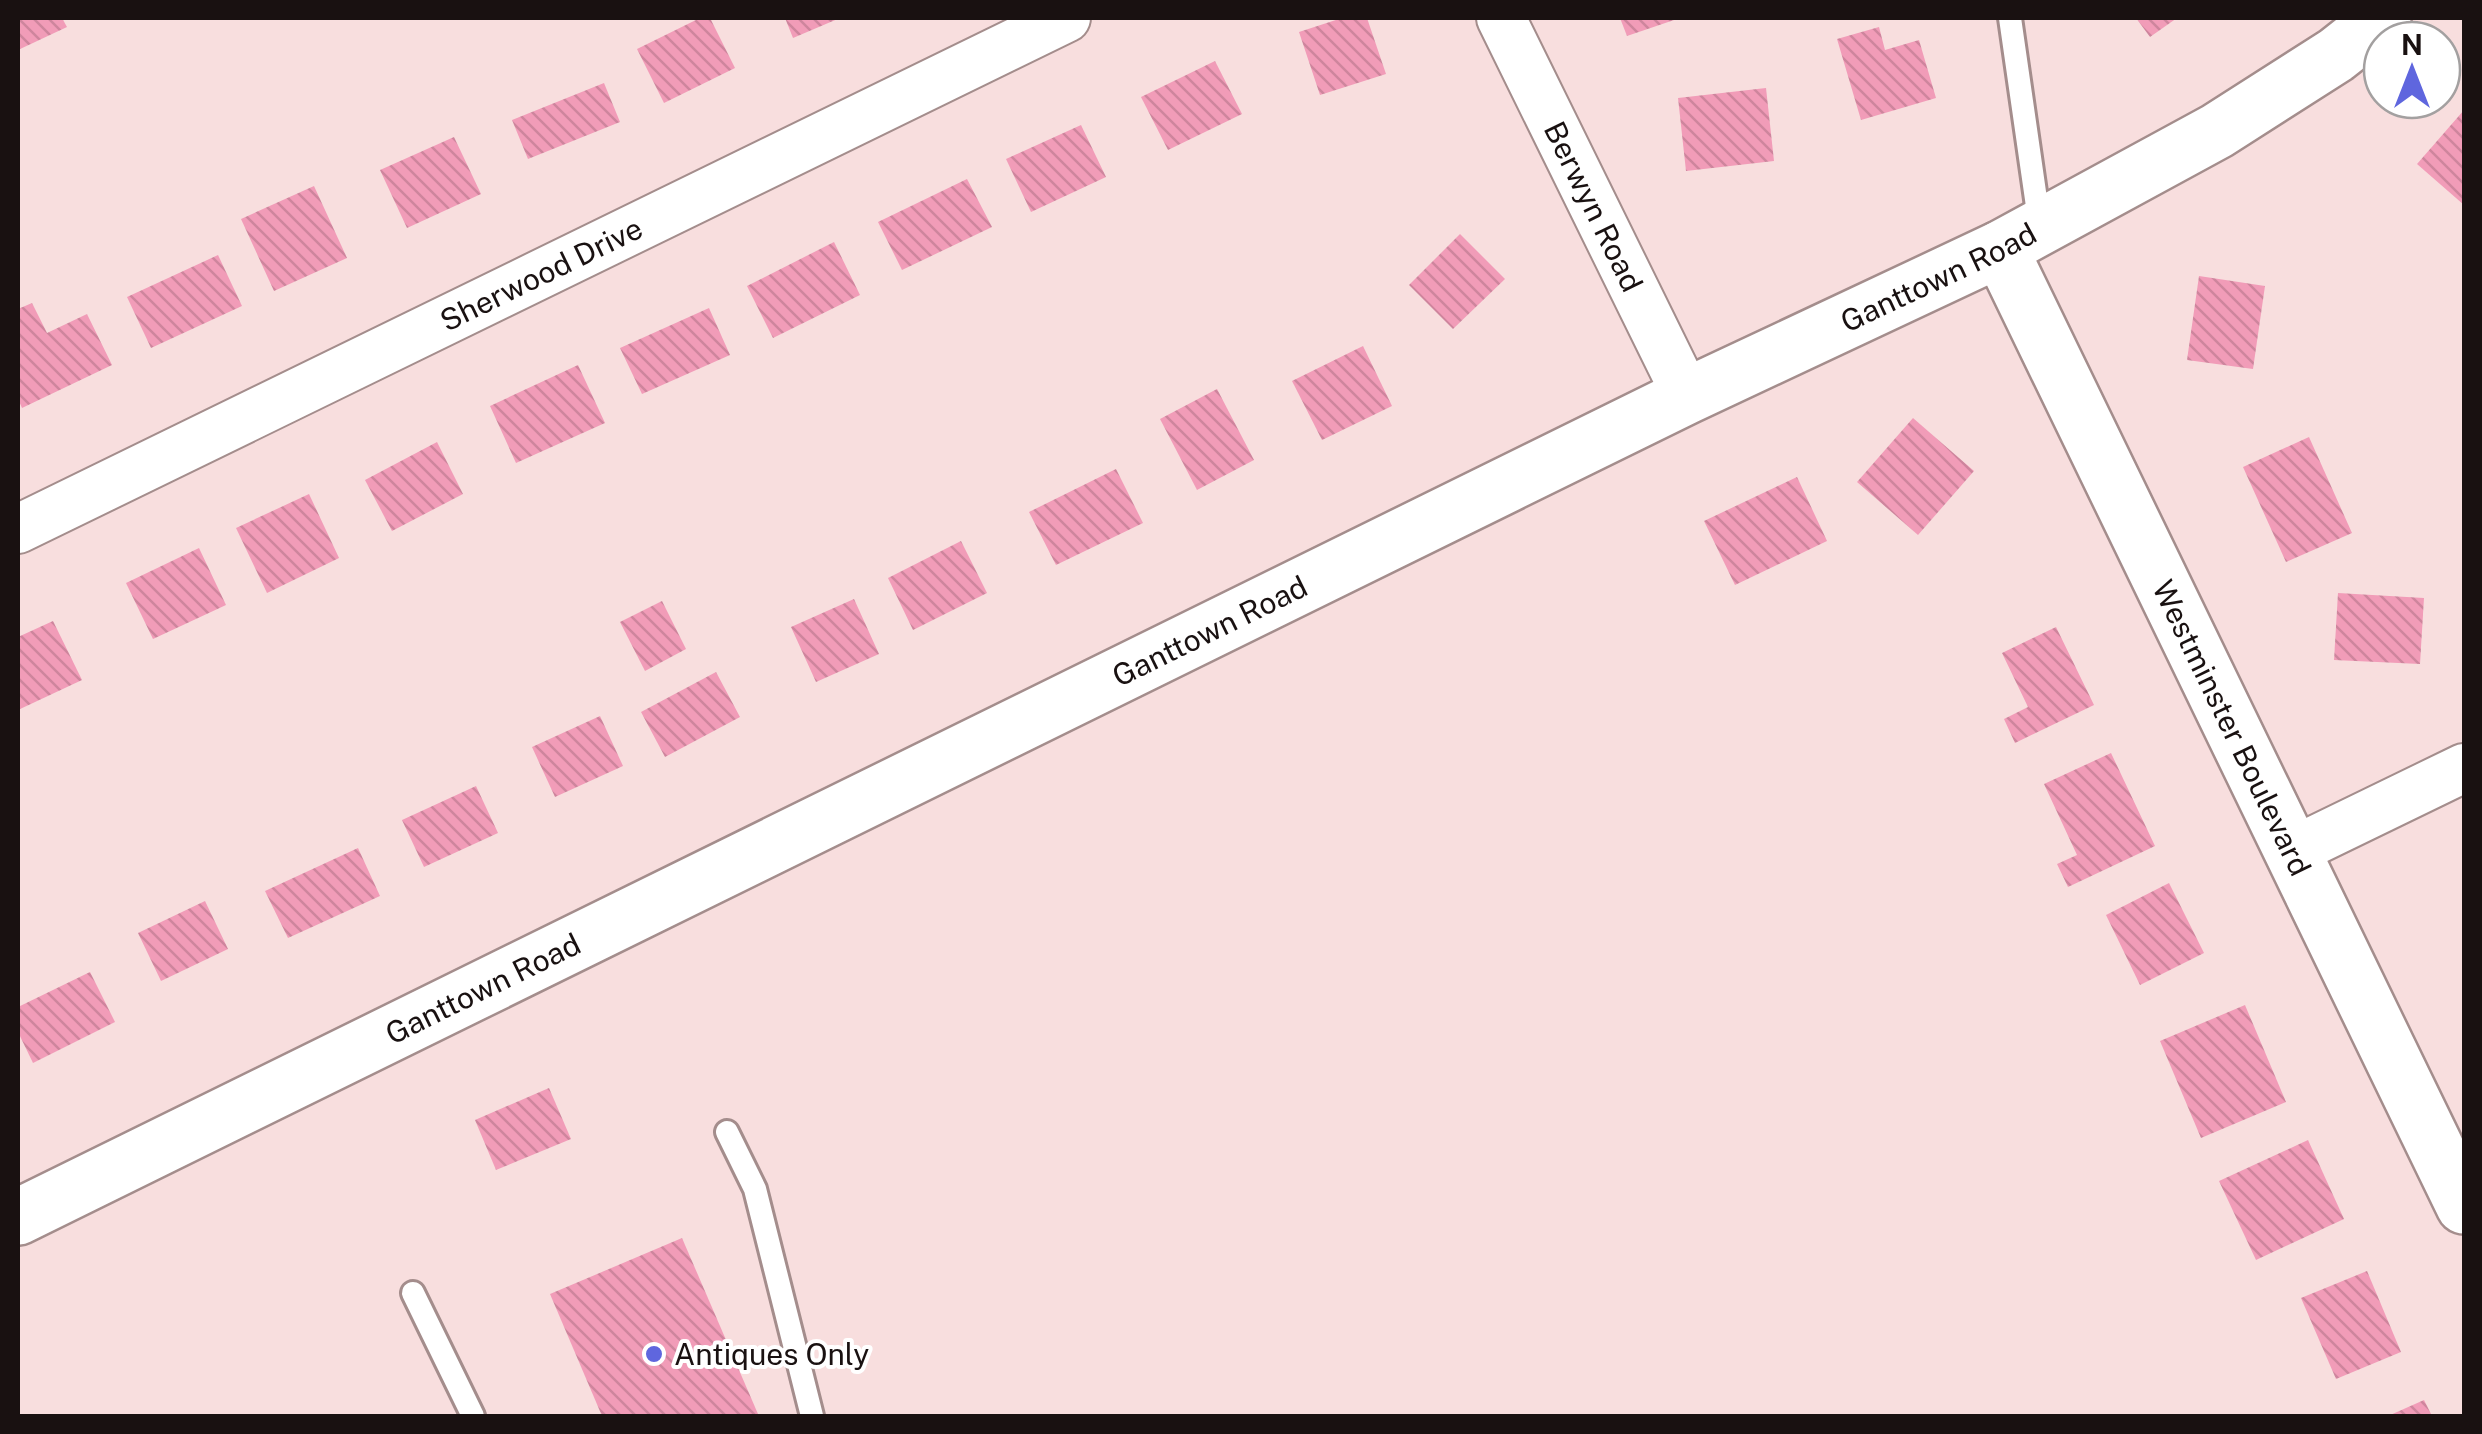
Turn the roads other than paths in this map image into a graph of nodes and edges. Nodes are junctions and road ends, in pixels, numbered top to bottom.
1 (1066, 18) edge
2 (1501, 18) edge
3 (2010, 18) edge
4 (2383, 18) edge
5 (2020, 239) junction
6 (1687, 396) junction
7 (18, 529) edge
8 (2464, 768) edge
9 (2293, 851) junction
10 (727, 1132) dead end
11 (2464, 1206) edge
12 (18, 1217) edge
13 (412, 1293) dead end
14 (473, 1416) edge
15 (812, 1416) edge

1 - 7 street, Sherwood Drive
2 - 6 street, Berwyn Road
3 - 5 lane
4 - 5 street, Ganttown Road
5 - 6 street, Ganttown Road
5 - 9 street, Westminster Boulevard
6 - 12 street, Ganttown Road
8 - 9 street
9 - 11 street, Westminster Boulevard
10 - 15 lane
13 - 14 lane

